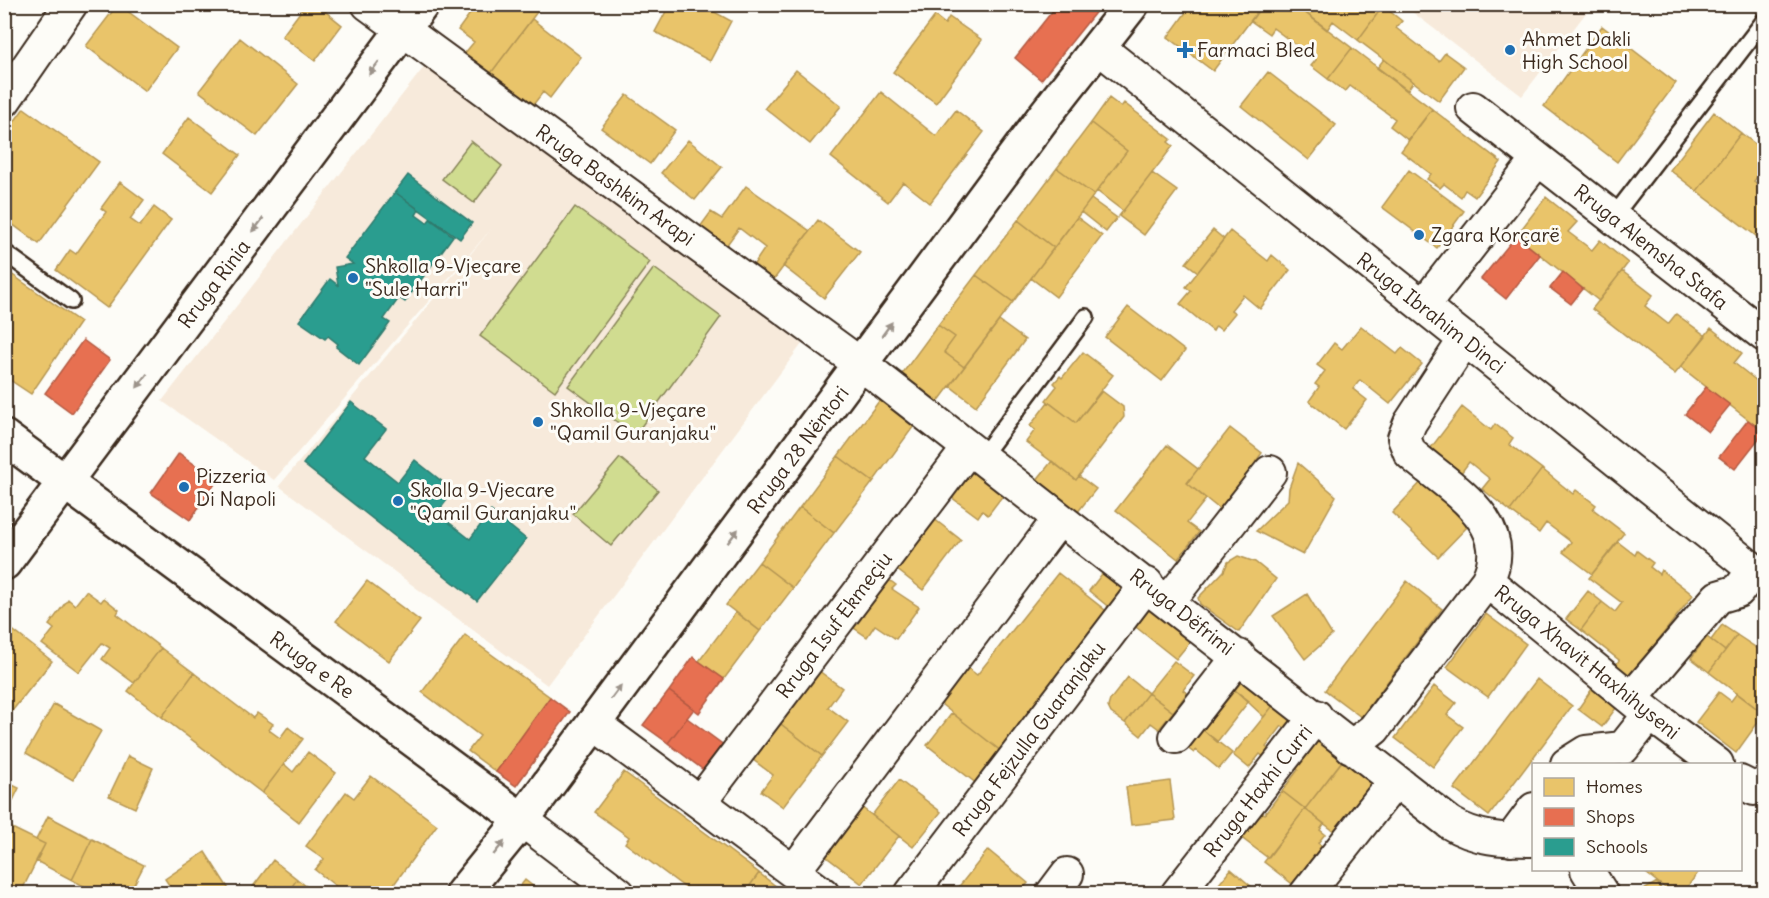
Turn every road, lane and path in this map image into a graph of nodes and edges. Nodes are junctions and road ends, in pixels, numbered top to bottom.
1 (71, 4) edge
2 (368, 4) edge
3 (1132, 4) edge
4 (412, 17) edge
5 (1764, 21) edge
6 (1098, 47) junction
7 (9, 87) edge
8 (1473, 108) dead end
9 (1538, 159) junction
10 (1613, 217) junction
11 (4, 252) edge
12 (71, 301) dead end
13 (1423, 306) junction
14 (1086, 317) dead end
15 (1764, 335) edge
16 (1465, 339) junction
17 (861, 365) junction
18 (4, 437) edge
19 (975, 453) junction
20 (1270, 472) dead end
21 (65, 483) junction
22 (1059, 519) junction
23 (4, 563) edge
24 (1759, 574) edge
25 (1487, 581) junction
26 (1158, 593) junction
27 (1239, 656) junction
28 (1641, 706) junction
29 (1316, 716) junction
30 (593, 723) junction
31 (1176, 737) dead end
32 (1351, 747) junction
33 (1570, 763) edge
34 (1713, 763) edge
35 (1395, 781) junction
36 (1742, 783) edge
37 (1764, 784) edge
38 (700, 801) junction
39 (1532, 812) edge
40 (522, 820) junction
41 (1522, 840) edge
42 (794, 871) junction
43 (1588, 871) edge
44 (462, 894) edge
45 (619, 894) edge
46 (823, 894) edge
47 (911, 894) edge
48 (1177, 894) edge
49 (1306, 894) edge
50 (1602, 894) edge

1 - 7 street
2 - 4 street, Rruga Bashkim Arapi
3 - 6 main road, Rruga 28 Nëntori
4 - 17 street, Rruga Bashkim Arapi
4 -> 21 main road, Rruga Rinia
5 - 10 lane
6 - 13 street, Rruga Ibrahim Dinci
17 -> 6 main road, Rruga 28 Nëntori
8 - 9 street, Rruga Alemsha Stafa
9 - 10 street, Rruga Alemsha Stafa
9 - 13 street
10 - 15 street, Rruga Alemsha Stafa
11 - 12 lane
13 - 16 street, Rruga Ibrahim Dinci
14 - 19 lane
16 - 24 street, Rruga Ibrahim Dinci
16 - 25 street, Rruga Xhavit Haxhihyseni
17 - 19 street, Rruga Dëfrimi
30 -> 17 main road, Rruga 28 Nëntori
18 - 21 main road, Rruga e Re
19 - 22 street, Rruga Dëfrimi
19 - 38 street, Rruga Isuf Ekmeçiu
20 - 26 street, Rruga Fejzulla Guaranjaku
21 - 23 main road, Rruga Rinia
21 - 40 main road, Rruga e Re
22 - 26 street, Rruga Dëfrimi
22 - 42 street
24 - 28 street
25 - 28 street, Rruga Xhavit Haxhihyseni
25 - 32 street, Rruga Xhavit Haxhihyseni
26 - 27 street, Rruga Dëfrimi
26 - 47 street, Rruga Fejzulla Guaranjaku
27 - 29 street, Rruga Dëfrimi
27 - 31 street
28 - 33 street
28 - 34 street, Rruga Xhavit Haxhihyseni
29 - 32 street, Rruga Dëfrimi
29 - 48 street, Rruga Haxhi Curri
30 - 38 street
30 - 40 main road, Rruga 28 Nëntori
32 - 35 street, Rruga Dëfrimi
35 - 41 street, Rruga Dëfrimi
35 - 49 street
36 - 37 street
38 - 42 street
39 - 41 street
44 -> 40 main road, Rruga 28 Nëntori
40 - 45 street, Rruga e Re
42 - 46 street
43 - 50 street

